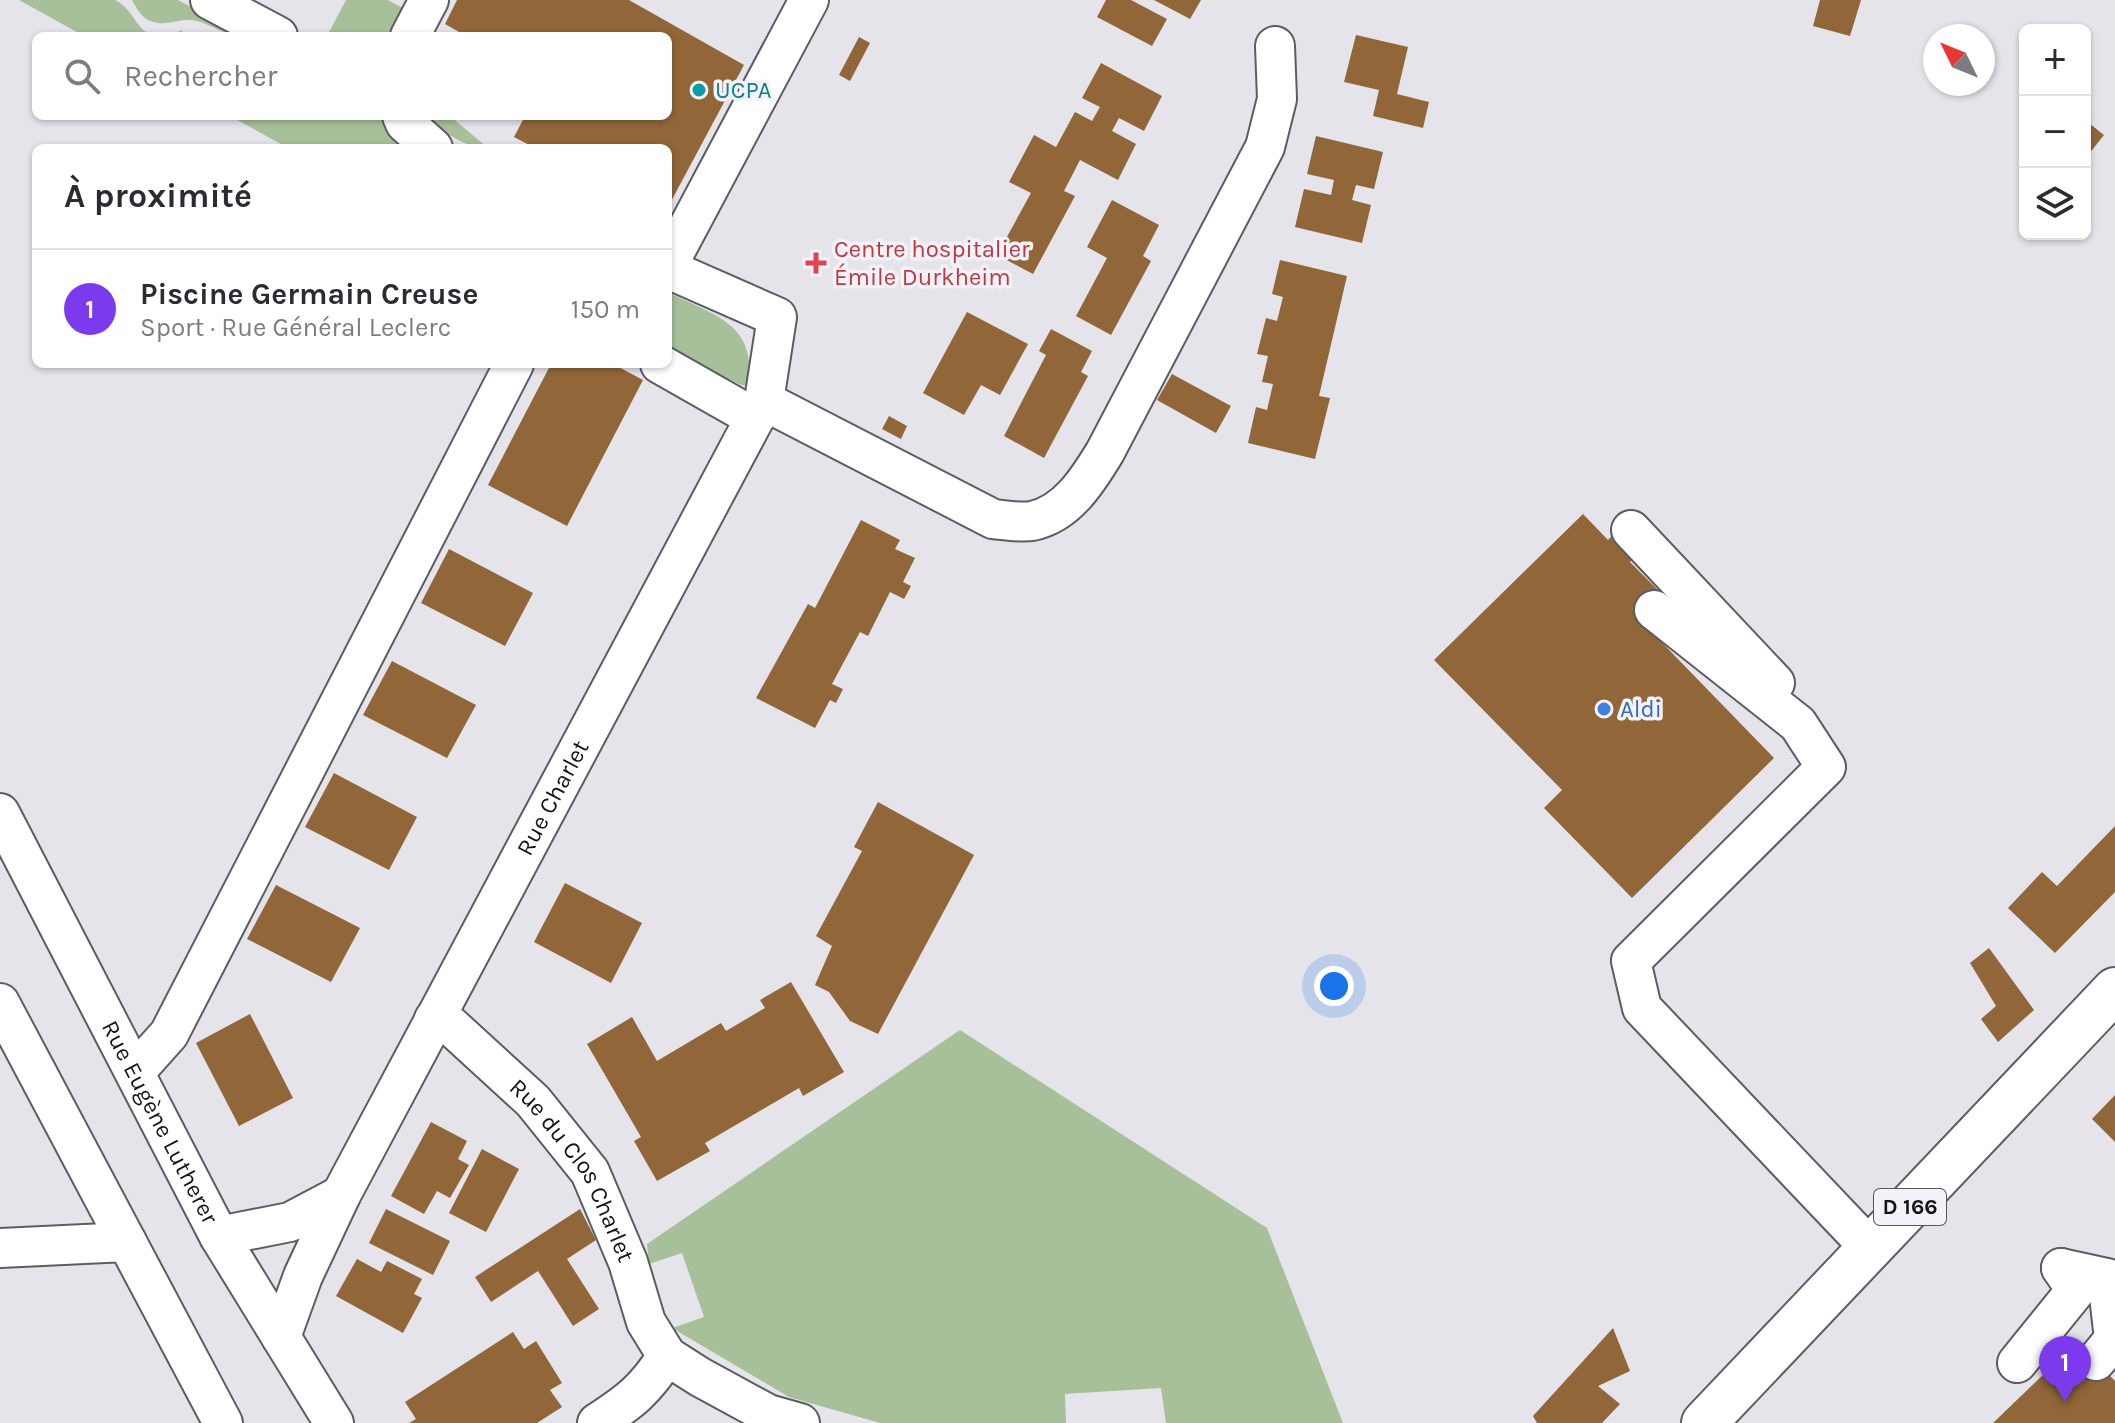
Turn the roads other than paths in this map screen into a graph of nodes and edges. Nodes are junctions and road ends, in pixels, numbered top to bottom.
1 (210, 0) edge
2 (429, 0) edge
3 (809, 0) edge
4 (270, 32) edge
5 (412, 32) edge
6 (1275, 46) dead end
7 (404, 120) edge
8 (429, 144) edge
9 (672, 259) edge
10 (672, 269) edge
11 (512, 368) edge
12 (669, 368) edge
13 (760, 409) junction
14 (1631, 530) dead end
15 (1654, 610) dead end
16 (1798, 724) junction
17 (0, 813) edge
18 (2115, 990) edge
19 (0, 1003) edge
20 (434, 1019) junction
21 (135, 1072) junction
22 (341, 1195) junction
23 (219, 1236) junction
24 (127, 1242) junction
25 (0, 1248) edge
26 (1870, 1248) junction
27 (281, 1337) junction
28 (667, 1356) junction
29 (2096, 1361) dead end
30 (2017, 1363) dead end
31 (722, 1406) edge
32 (223, 1423) edge
33 (334, 1423) edge
34 (597, 1423) edge
35 (800, 1423) edge
36 (1704, 1423) edge

1 - 4 street
2 - 5 street
3 - 9 street
6 - 13 street
7 - 8 street
10 - 13 street, Rue Charlet
11 - 21 street
12 - 13 street
13 - 20 street, Rue Charlet
14 - 16 street
15 - 16 street
16 - 26 street
17 - 21 street, Rue Eugène Lutherer
18 - 26 main road, D 166
19 - 24 street
20 - 22 street, Rue Charlet
20 - 28 street, Rue du Clos Charlet
21 - 23 street, Rue Eugène Lutherer
22 - 23 street
22 - 27 street, Rue Charlet
23 - 27 street, Rue Eugène Lutherer
24 - 25 street
24 - 32 street
26 - 36 main road, D 166
27 - 33 street, Rue Eugène Lutherer
28 - 31 street, Rue du Clos Charlet
28 - 34 street
29 - 30 street
31 - 35 street, Rue du Clos Charlet

